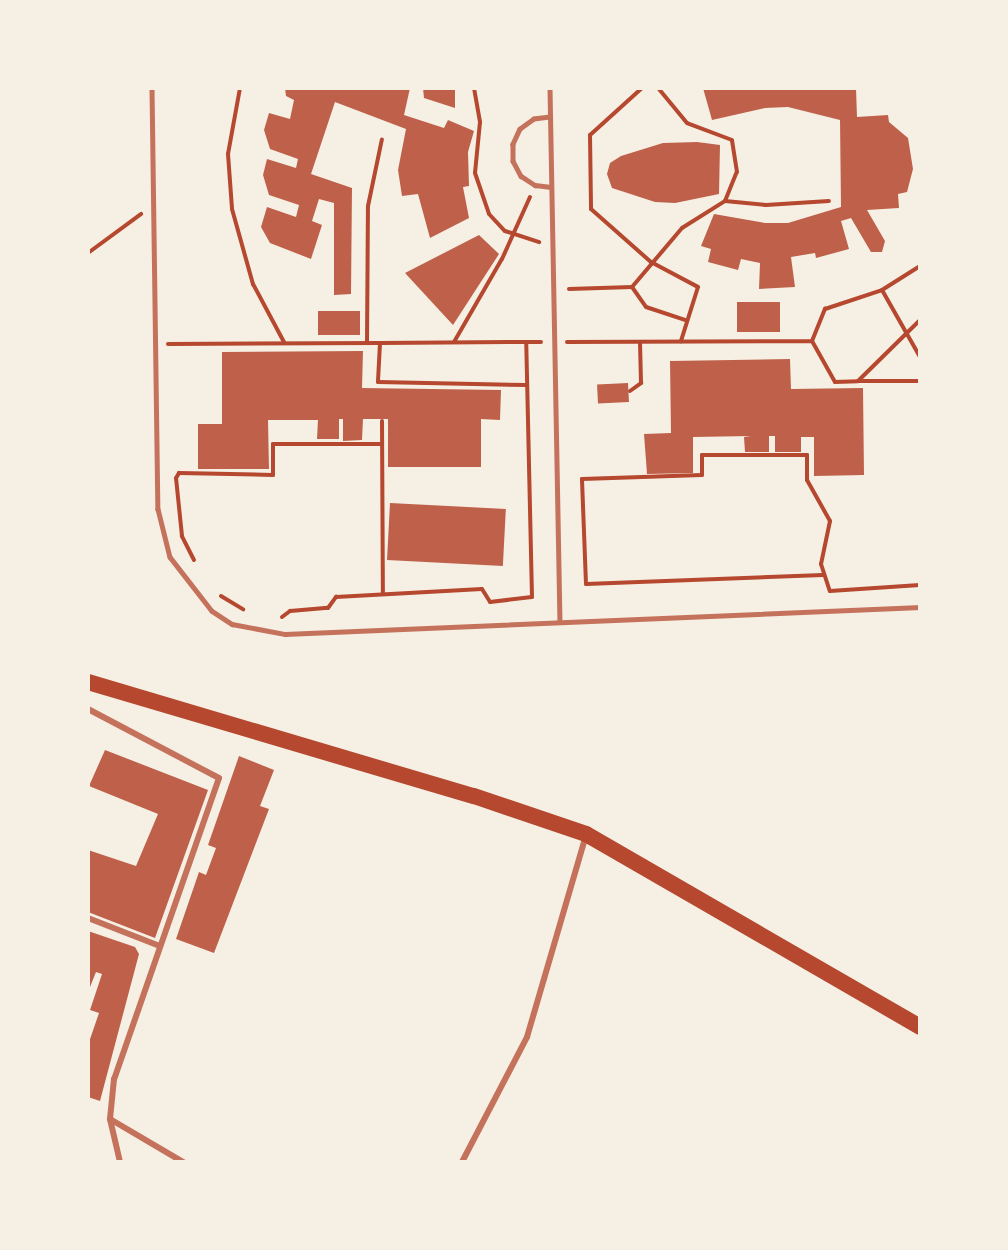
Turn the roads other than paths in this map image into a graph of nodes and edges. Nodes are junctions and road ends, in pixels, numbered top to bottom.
1 (152, 88) edge
2 (550, 88) edge
3 (550, 117) junction
4 (551, 187) junction
5 (920, 607) edge
6 (560, 622) junction
7 (88, 682) edge
8 (88, 709) edge
9 (586, 834) junction
10 (88, 918) edge
11 (160, 946) junction
12 (920, 1027) edge
13 (110, 1119) junction
14 (120, 1161) edge
15 (183, 1161) edge
16 (462, 1161) edge

1 - 6 lane
2 - 3 lane
3 - 4 lane
3 - 4 lane
4 - 6 lane
5 - 6 lane
7 - 9 highway
8 - 11 street
9 - 12 highway
9 - 16 street
10 - 11 street
11 - 13 street
13 - 14 street
13 - 15 street

